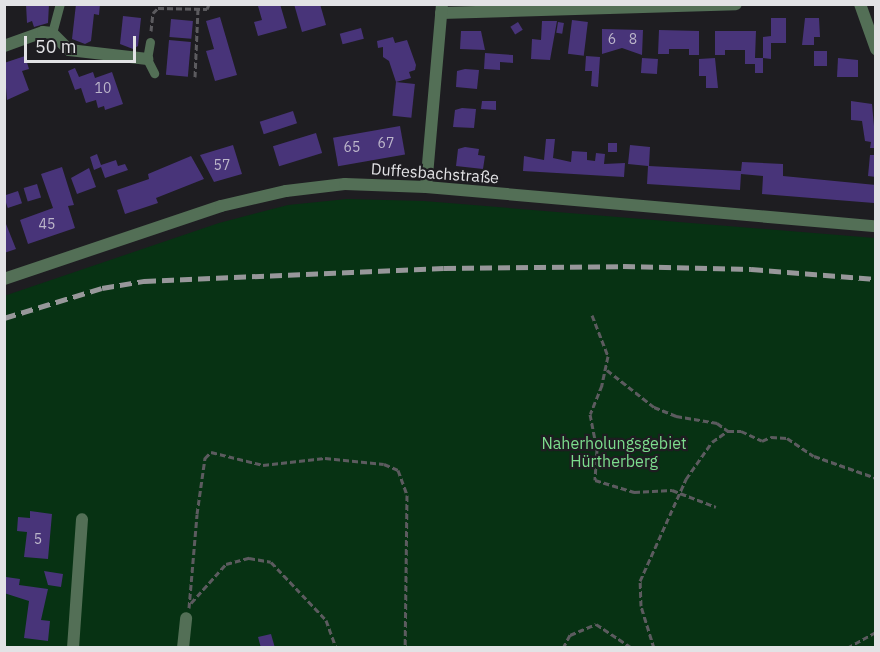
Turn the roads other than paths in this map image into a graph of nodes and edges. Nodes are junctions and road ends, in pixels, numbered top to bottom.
1 (60, 4) edge
2 (736, 4) edge
3 (860, 4) edge
4 (442, 9) edge
5 (52, 33) junction
6 (150, 42) road end
7 (4, 46) edge
8 (876, 49) edge
9 (147, 59) junction
10 (154, 74) dead end
11 (426, 187) junction
12 (876, 226) edge
13 (4, 279) edge
14 (82, 519) dead end
15 (186, 618) road end
16 (73, 648) edge
17 (183, 648) edge

1 - 5 lane
2 - 4 street
3 - 8 street
4 - 11 street
5 - 7 street
5 - 9 street
6 - 9 lane
9 - 10 lane
11 - 12 street, Duffesbachstraße
11 - 13 street, Duffesbachstraße
14 - 16 street
15 - 17 street

